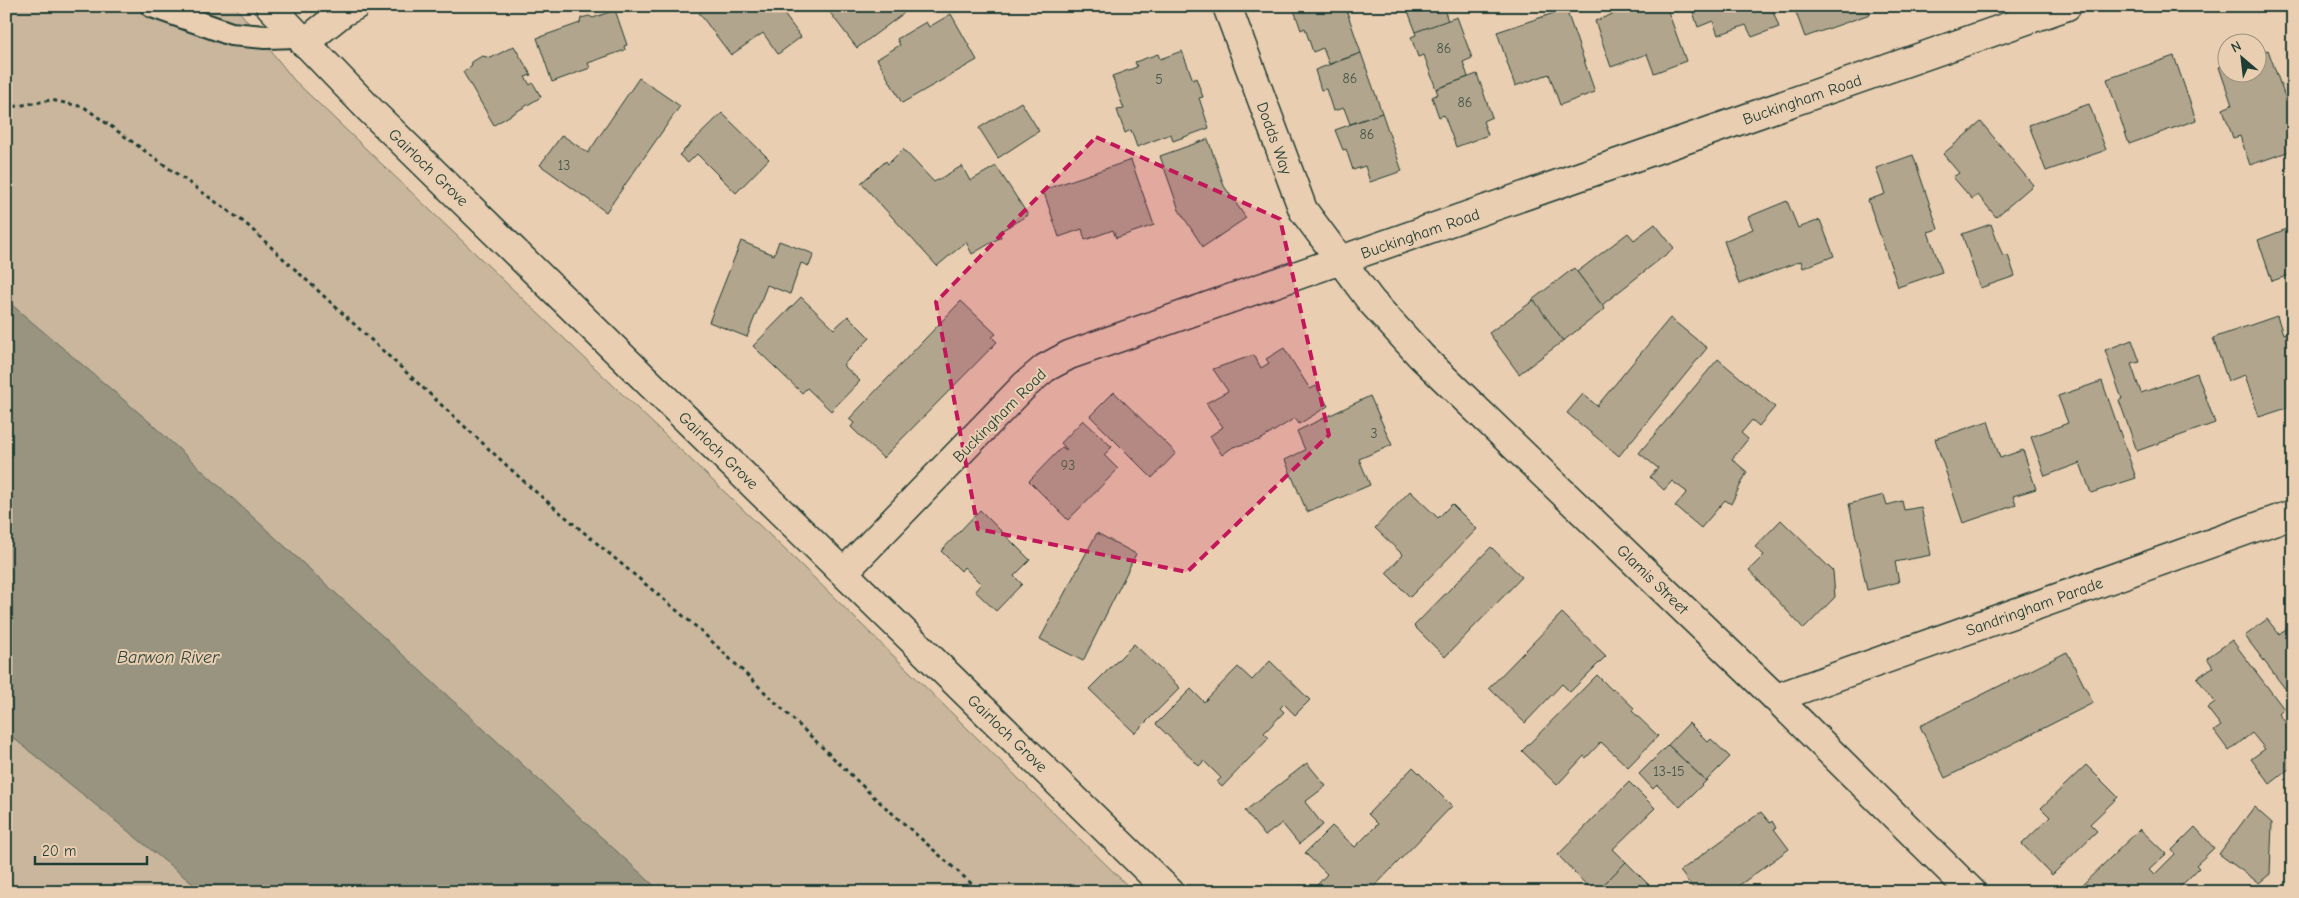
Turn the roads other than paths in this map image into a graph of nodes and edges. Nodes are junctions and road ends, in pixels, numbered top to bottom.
1 (152, 6) edge
2 (270, 6) edge
3 (355, 6) edge
4 (1227, 6) edge
5 (2067, 6) edge
6 (301, 39) junction
7 (1340, 260) junction
8 (2293, 514) edge
9 (844, 572) junction
10 (1776, 698) junction
11 (1170, 892) edge
12 (1972, 892) edge

1 - 6 lane
2 - 6 street, Gairloch Grove
3 - 6 street
4 - 7 street, Dodds Way
5 - 7 street, Buckingham Road
6 - 9 street, Gairloch Grove
7 - 9 street, Buckingham Road
7 - 10 street, Glamis Street
8 - 10 street, Sandringham Parade
9 - 11 street, Gairloch Grove
10 - 12 street, Glamis Street

